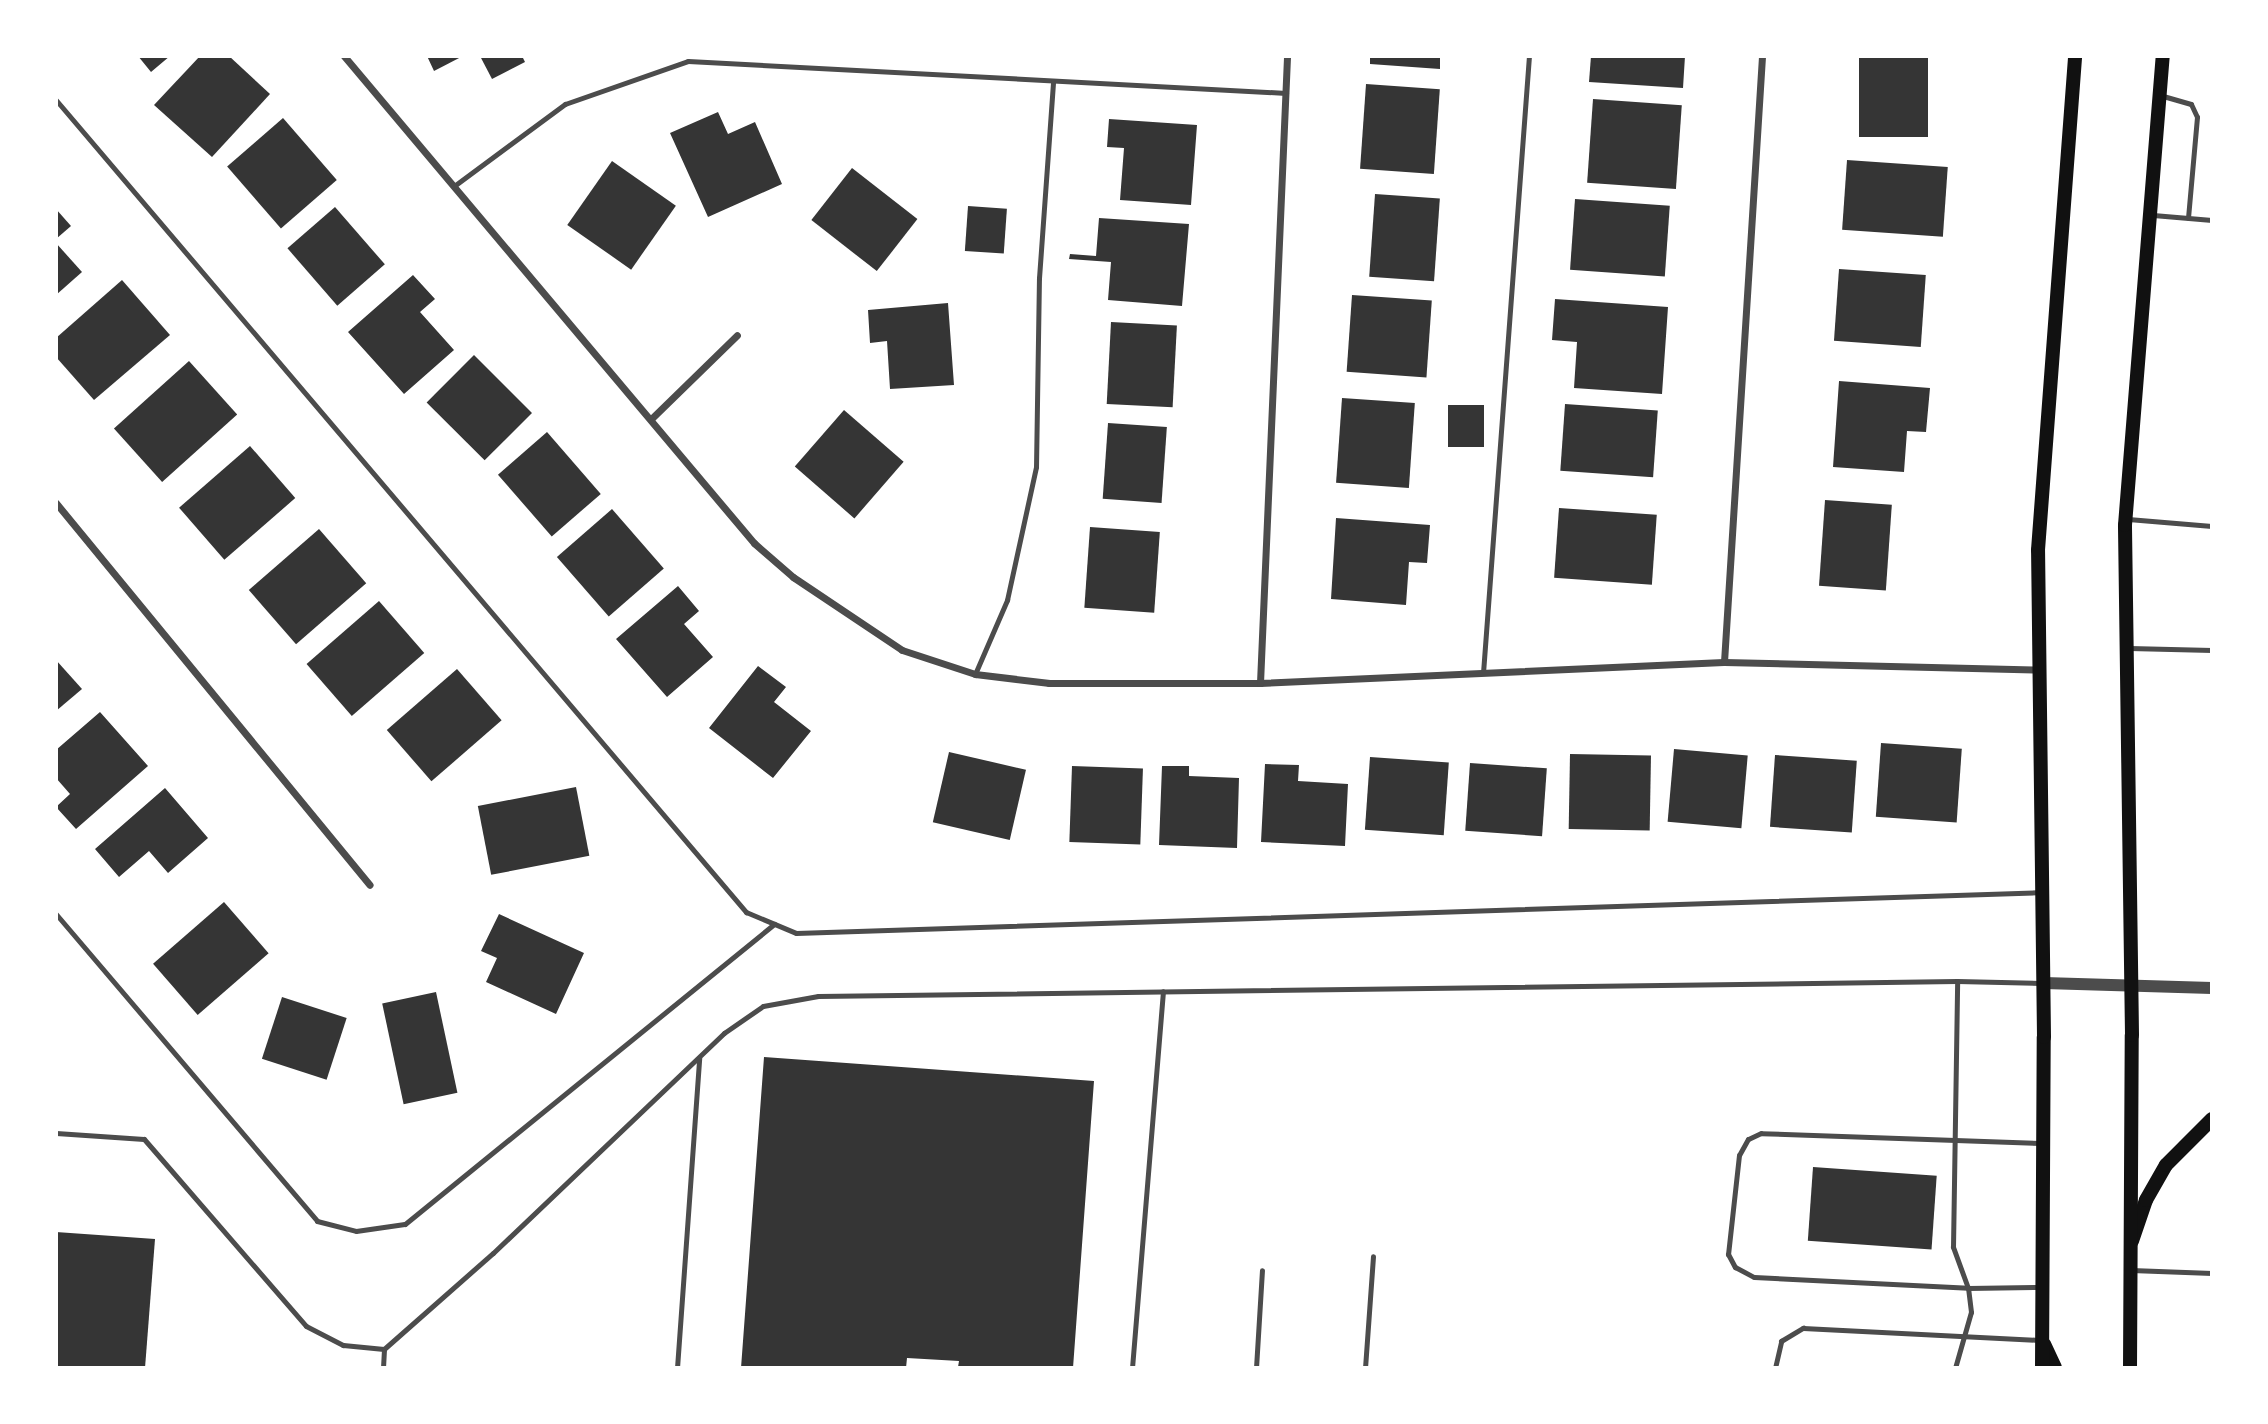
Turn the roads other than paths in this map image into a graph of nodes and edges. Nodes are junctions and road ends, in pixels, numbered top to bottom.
1 (344, 56) edge
2 (1287, 56) edge
3 (1529, 56) edge
4 (1762, 56) edge
5 (2075, 56) edge
6 (2163, 56) edge
7 (1053, 81) junction
8 (1286, 93) junction
9 (2160, 95) junction
10 (56, 100) edge
11 (454, 187) junction
12 (2150, 214) junction
13 (2188, 218) junction
14 (2212, 220) edge
15 (737, 335) dead end
16 (651, 419) junction
17 (56, 503) edge
18 (2125, 519) junction
19 (2212, 526) edge
20 (2126, 648) junction
21 (2212, 650) edge
22 (1724, 662) junction
23 (2041, 670) junction
24 (1483, 673) junction
25 (975, 674) junction
26 (1260, 683) junction
27 (370, 885) dead end
28 (2042, 892) junction
29 (56, 914) edge
30 (774, 924) junction
31 (1957, 981) junction
32 (2044, 983) junction
33 (2131, 983) junction
34 (2212, 988) edge
35 (1163, 991) junction
36 (698, 1058) junction
37 (2212, 1119) edge
38 (56, 1133) edge
39 (1954, 1142) junction
40 (2044, 1143) junction
41 (2128, 1252) junction
42 (1373, 1256) dead end
43 (1262, 1270) dead end
44 (2128, 1270) junction
45 (2212, 1273) edge
46 (2043, 1286) junction
47 (1968, 1288) junction
48 (1964, 1335) junction
49 (2042, 1340) junction
50 (384, 1349) junction
51 (383, 1368) edge
52 (677, 1368) edge
53 (1132, 1368) edge
54 (1256, 1368) edge
55 (1365, 1368) edge
56 (1775, 1368) edge
57 (1955, 1368) edge
58 (2042, 1368) edge
59 (2055, 1368) edge
60 (2130, 1368) edge

1 - 11 street
2 - 8 street
3 - 24 lane
4 - 22 street
5 - 23 main road
6 - 9 main road
7 - 8 lane
7 - 11 lane
7 - 25 lane
8 - 26 street
9 - 12 main road
9 - 13 lane
10 - 30 lane
11 - 16 street
12 - 13 lane
12 - 18 main road
13 - 14 lane
15 - 16 street
16 - 25 street
17 - 27 street
18 - 19 lane
18 - 20 main road
20 - 21 lane
20 - 33 main road
22 - 23 street
22 - 24 street
23 - 28 main road
24 - 26 street
25 - 26 street
28 - 30 lane
28 - 32 main road
29 - 30 lane
31 - 32 lane
31 - 35 lane
31 - 39 lane
32 - 33 street
32 - 40 main road
33 - 34 street
33 - 41 main road
35 - 36 lane
35 - 53 lane
36 - 50 lane
36 - 52 lane
37 - 41 main road
38 - 50 lane
39 - 40 lane
39 - 47 lane
39 - 47 lane
40 - 46 main road
41 - 44 main road
42 - 55 lane
43 - 54 lane
44 - 45 lane
44 - 60 main road
46 - 47 lane
46 - 49 main road
47 - 48 lane
48 - 49 lane
48 - 56 lane
48 - 57 lane
49 - 58 main road
49 - 59 main road
50 - 51 lane

